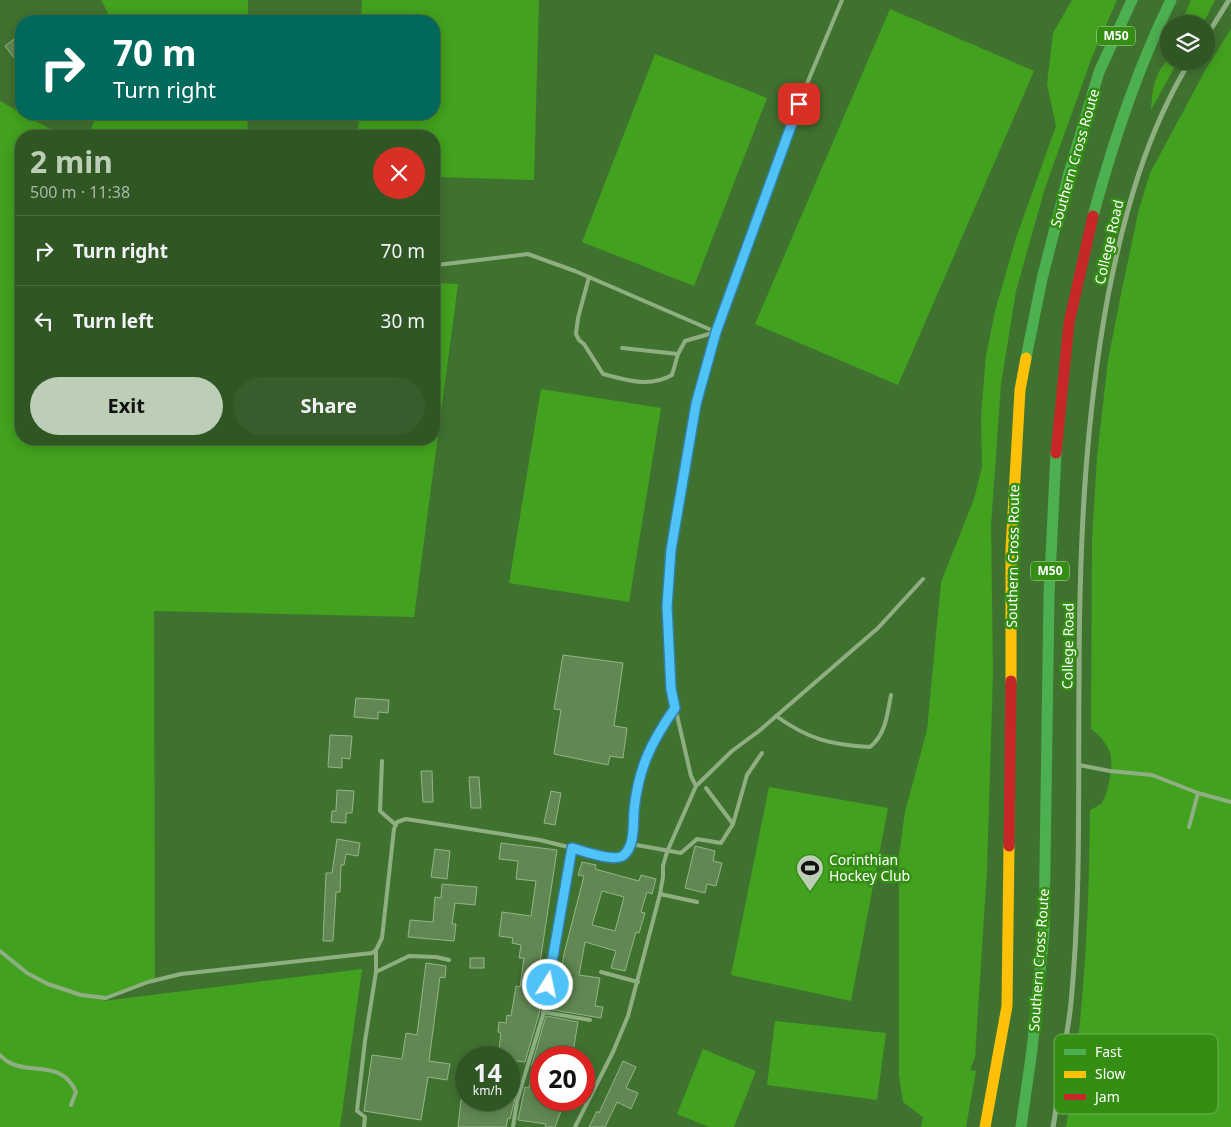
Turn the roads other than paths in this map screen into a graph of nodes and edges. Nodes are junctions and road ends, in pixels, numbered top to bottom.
1 (842, 0) edge
2 (1132, 0) edge
3 (1171, 0) edge
4 (1229, 0) edge
5 (1215, 23) edge
6 (1185, 70) edge
7 (440, 265) edge
8 (589, 277) junction
9 (716, 332) junction
10 (622, 348) dead end
11 (678, 354) junction
12 (923, 579) dead end
13 (891, 695) dead end
14 (675, 708) junction
15 (776, 716) junction
16 (762, 753) dead end
17 (382, 760) dead end
18 (1079, 765) junction
19 (696, 786) junction
20 (706, 788) dead end
21 (1198, 793) junction
22 (1231, 802) edge
23 (733, 824) junction
24 (396, 826) junction
25 (1189, 828) dead end
26 (631, 844) junction
27 (572, 848) junction
28 (667, 852) junction
29 (660, 894) junction
30 (697, 902) dead end
31 (376, 950) junction
32 (0, 951) edge
33 (449, 960) dead end
34 (376, 972) junction
35 (601, 972) dead end
36 (638, 982) junction
37 (543, 1012) junction
38 (590, 1020) dead end
39 (1067, 1034) edge
40 (0, 1055) edge
41 (71, 1105) dead end
42 (1055, 1114) edge
43 (364, 1127) edge
44 (513, 1127) edge
45 (575, 1127) edge
46 (985, 1127) edge
47 (1021, 1127) edge
48 (1053, 1127) edge

1 - 9 lane
2 - 46 highway, Southern Cross Route / M50
3 - 47 highway, Southern Cross Route / M50
4 - 5 street
6 - 18 street, College Road
7 - 8 lane
8 - 9 lane
8 - 11 lane
9 - 11 lane
9 - 14 lane
10 - 11 lane
12 - 15 lane
13 - 15 lane
14 - 19 lane
14 - 26 lane
15 - 19 lane
16 - 23 lane
17 - 24 lane
18 - 21 lane
18 - 39 street, College Road
19 - 28 lane
20 - 23 lane
21 - 22 lane
21 - 25 lane
23 - 28 lane
24 - 27 lane
24 - 31 lane
26 - 27 lane
26 - 28 lane
27 - 37 lane
28 - 29 lane
29 - 30 lane
29 - 36 lane
31 - 32 lane
31 - 34 lane
33 - 34 lane
34 - 43 lane
35 - 36 lane
36 - 45 lane
37 - 38 lane
37 - 44 lane
40 - 41 lane
42 - 48 street, College Road

